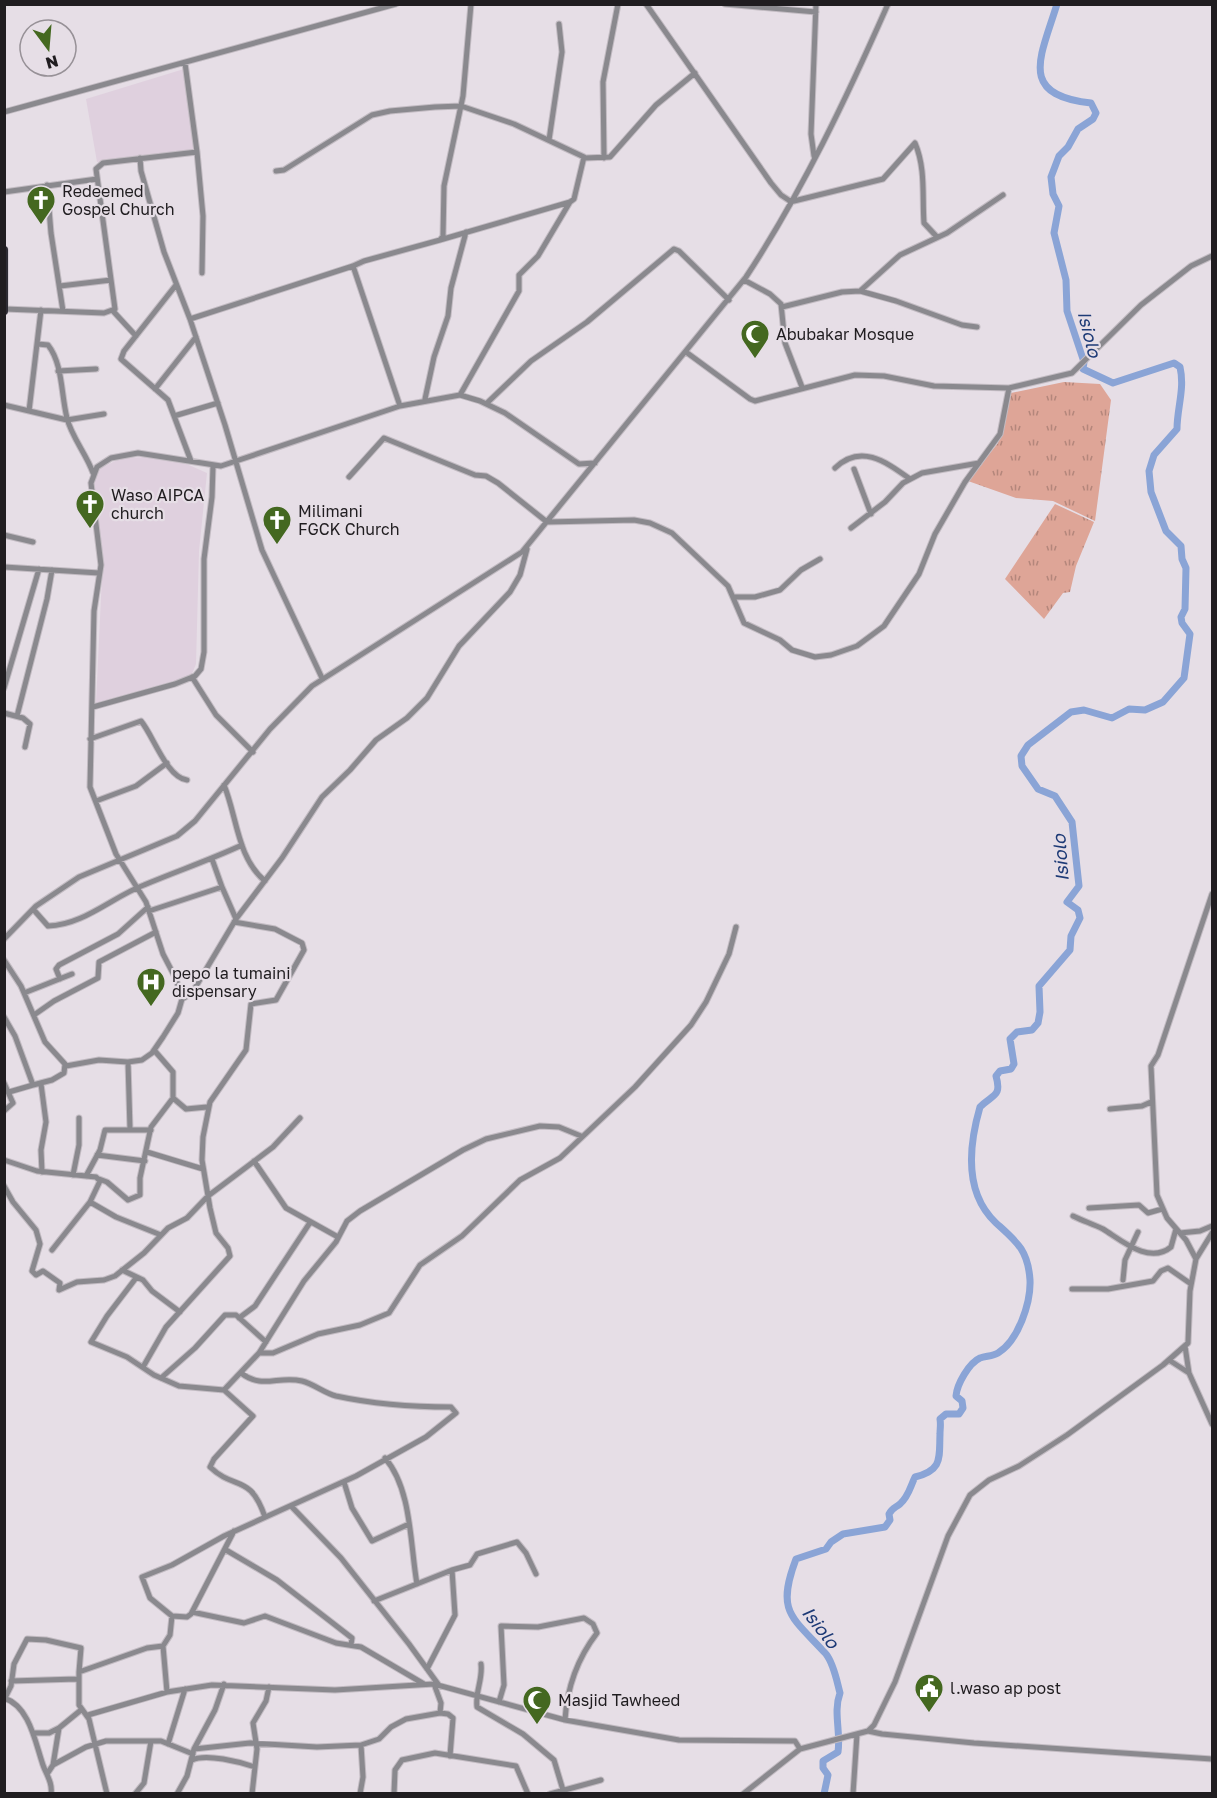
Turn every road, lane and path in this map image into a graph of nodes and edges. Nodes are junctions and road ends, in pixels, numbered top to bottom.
1 (396, 4) edge
2 (471, 4) edge
3 (618, 4) edge
4 (646, 4) edge
5 (725, 4) edge
6 (816, 4) edge
7 (888, 4) edge
8 (816, 12) junction
9 (559, 24) dead end
10 (185, 63) junction
11 (695, 73) junction
12 (461, 106) junction
13 (4, 112) edge
14 (549, 140) junction
15 (197, 153) junction
16 (814, 156) junction
17 (140, 158) junction
18 (585, 158) junction
19 (604, 158) junction
20 (276, 171) dead end
21 (97, 179) junction
22 (47, 185) junction
23 (4, 192) edge
24 (1003, 195) dead end
25 (570, 202) junction
26 (790, 202) junction
27 (466, 232) junction
28 (937, 237) junction
29 (440, 240) junction
30 (4, 250) edge
31 (1212, 256) edge
32 (353, 266) junction
33 (202, 273) dead end
34 (111, 280) junction
35 (744, 280) junction
36 (176, 285) junction
37 (60, 286) junction
38 (860, 291) junction
39 (729, 300) junction
40 (782, 307) junction
41 (5, 310) edge
42 (41, 310) junction
43 (63, 311) junction
44 (113, 311) junction
45 (190, 319) junction
46 (977, 327) dead end
47 (136, 336) junction
48 (196, 337) junction
49 (38, 344) junction
50 (686, 352) junction
51 (96, 369) dead end
52 (58, 371) junction
53 (802, 387) junction
54 (1009, 388) junction
55 (155, 389) junction
56 (460, 395) junction
57 (425, 399) junction
58 (218, 403) junction
59 (487, 403) junction
60 (4, 405) edge
61 (400, 406) junction
62 (29, 411) junction
63 (104, 414) dead end
64 (174, 416) junction
65 (67, 420) junction
66 (237, 460) junction
67 (191, 461) junction
68 (595, 463) junction
69 (979, 463) junction
70 (213, 466) junction
71 (835, 468) dead end
72 (854, 469) dead end
73 (93, 473) junction
74 (349, 477) dead end
75 (910, 479) junction
76 (871, 514) junction
77 (547, 522) junction
78 (851, 528) dead end
79 (4, 535) edge
80 (33, 542) dead end
81 (527, 547) junction
82 (820, 559) dead end
83 (4, 567) edge
84 (39, 569) junction
85 (52, 570) junction
86 (99, 573) junction
87 (735, 597) junction
88 (192, 677) junction
89 (322, 678) junction
90 (4, 688) edge
91 (93, 706) junction
92 (4, 713) edge
93 (17, 716) junction
94 (90, 739) junction
95 (25, 747) dead end
96 (253, 752) junction
97 (167, 763) junction
98 (187, 780) dead end
99 (224, 785) junction
100 (96, 801) junction
101 (242, 845) junction
102 (212, 859) junction
103 (119, 860) junction
104 (265, 880) junction
105 (222, 887) junction
106 (137, 888) junction
107 (1212, 894) edge
108 (33, 909) junction
109 (149, 909) junction
110 (235, 920) junction
111 (736, 927) dead end
112 (156, 932) junction
113 (4, 939) edge
114 (4, 960) edge
115 (72, 974) dead end
116 (60, 979) junction
117 (24, 993) junction
118 (182, 999) junction
119 (34, 1015) junction
120 (4, 1017) edge
121 (154, 1050) junction
122 (128, 1062) junction
123 (66, 1066) junction
124 (4, 1083) edge
125 (41, 1084) junction
126 (33, 1085) junction
127 (9, 1092) junction
128 (173, 1098) junction
129 (1151, 1102) junction
130 (207, 1107) junction
131 (1110, 1109) dead end
132 (4, 1111) edge
133 (79, 1118) dead end
134 (300, 1118) dead end
135 (130, 1129) junction
136 (150, 1130) junction
137 (581, 1137) junction
138 (147, 1152) junction
139 (97, 1155) junction
140 (4, 1160) edge
141 (145, 1161) junction
142 (254, 1161) junction
143 (203, 1169) junction
144 (42, 1172) junction
145 (73, 1175) junction
146 (87, 1176) junction
147 (99, 1179) junction
148 (4, 1186) edge
149 (208, 1196) junction
150 (90, 1203) junction
151 (1089, 1208) dead end
152 (1162, 1209) junction
153 (1073, 1216) dead end
154 (309, 1224) junction
155 (1212, 1226) edge
156 (1178, 1231) junction
157 (1138, 1232) dead end
158 (1212, 1233) edge
159 (161, 1235) junction
160 (338, 1237) junction
161 (1131, 1247) junction
162 (52, 1250) dead end
163 (1196, 1259) junction
164 (122, 1270) junction
165 (136, 1278) junction
166 (1123, 1280) dead end
167 (1191, 1284) junction
168 (1072, 1289) dead end
169 (180, 1312) junction
170 (239, 1318) junction
171 (266, 1342) junction
172 (1185, 1346) junction
173 (259, 1353) junction
174 (1169, 1360) junction
175 (143, 1368) junction
176 (241, 1373) junction
177 (1189, 1373) junction
178 (161, 1378) junction
179 (224, 1390) junction
180 (1212, 1424) edge
181 (385, 1458) junction
182 (344, 1482) junction
183 (291, 1506) junction
184 (265, 1517) junction
185 (409, 1524) junction
186 (234, 1531) junction
187 (226, 1550) junction
188 (452, 1570) junction
189 (536, 1574) dead end
190 (417, 1584) junction
191 (374, 1601) junction
192 (192, 1612) junction
193 (172, 1616) junction
194 (351, 1645) junction
195 (163, 1646) junction
196 (481, 1664) dead end
197 (427, 1669) junction
198 (78, 1672) junction
199 (77, 1679) junction
200 (11, 1681) junction
201 (224, 1684) junction
202 (424, 1684) junction
203 (436, 1684) junction
204 (269, 1687) junction
205 (184, 1689) junction
206 (167, 1692) junction
207 (476, 1694) junction
208 (5, 1698) edge
209 (499, 1701) junction
210 (81, 1710) junction
211 (440, 1713) junction
212 (88, 1715) junction
213 (565, 1720) junction
214 (59, 1728) junction
215 (868, 1731) junction
216 (33, 1733) junction
217 (857, 1734) junction
218 (151, 1741) junction
219 (95, 1744) junction
220 (168, 1744) junction
221 (257, 1745) junction
222 (361, 1745) junction
223 (801, 1749) junction
224 (193, 1754) junction
225 (450, 1756) junction
226 (1212, 1759) edge
227 (53, 1765) junction
228 (255, 1767) junction
229 (47, 1774) junction
230 (601, 1780) dead end
231 (563, 1790) junction
232 (51, 1794) edge
233 (106, 1794) edge
234 (135, 1794) edge
235 (177, 1794) edge
236 (252, 1794) edge
237 (360, 1794) edge
238 (394, 1794) edge
239 (528, 1794) edge
240 (550, 1794) edge
241 (743, 1794) edge
242 (852, 1794) edge

1 - 10 street
2 - 12 street
3 - 19 street
4 - 11 street
5 - 8 street
6 - 8 street
7 - 16 street
8 - 16 street
9 - 14 street
10 - 13 street
10 - 15 street
11 - 19 street
11 - 26 street
12 - 14 street
12 - 20 street
12 - 29 street
14 - 18 street
15 - 17 street
15 - 33 street
16 - 26 street
17 - 21 street
17 - 36 street
18 - 19 street
18 - 25 street
21 - 22 street
21 - 34 street
22 - 23 street
22 - 37 street
24 - 28 street
25 - 27 street
25 - 56 street
26 - 28 street
26 - 35 street
27 - 29 street
27 - 57 street
28 - 38 street
29 - 32 street
30 - 41 highway
31 - 54 street
32 - 45 street
32 - 61 street
34 - 37 street
34 - 44 street
35 - 39 street
35 - 40 street
36 - 45 street
36 - 47 street
37 - 43 street
38 - 40 street
38 - 46 street
39 - 50 street
39 - 59 street
40 - 53 street
41 - 42 street
42 - 43 street
42 - 49 street
43 - 44 street
44 - 47 street
45 - 48 street
47 - 55 street
48 - 55 street
48 - 58 street
49 - 52 street
49 - 62 street
50 - 53 street
50 - 68 street
51 - 52 street
52 - 65 street
53 - 54 street
54 - 69 street
55 - 64 street
56 - 57 street
56 - 59 street
57 - 61 street
58 - 64 street
58 - 66 street
59 - 68 street
60 - 62 street
61 - 66 street
62 - 65 street
63 - 65 street
64 - 67 street
65 - 73 street
66 - 70 street
66 - 89 street
67 - 70 street
67 - 73 street
68 - 77 street
69 - 75 street
69 - 87 street
70 - 88 street
71 - 75 street
72 - 76 street
73 - 86 street
74 - 77 street
75 - 76 street
76 - 78 street
77 - 81 street
77 - 87 street
79 - 80 street
81 - 89 street
81 - 104 street
82 - 87 street
83 - 84 street
84 - 85 street
84 - 90 street
85 - 86 street
85 - 93 street
86 - 91 street
88 - 91 street
88 - 96 street
89 - 96 street
91 - 94 street
92 - 93 street
93 - 95 street
94 - 97 street
94 - 100 street
96 - 99 street
97 - 98 street
97 - 100 street
99 - 101 street
99 - 103 street
100 - 103 street
101 - 102 street
101 - 104 street
102 - 105 street
102 - 106 street
103 - 106 street
103 - 108 street
104 - 110 street
105 - 109 street
105 - 110 street
106 - 108 street
106 - 109 street
107 - 129 street
108 - 113 street
109 - 112 street
109 - 116 street
110 - 118 street
110 - 130 street
111 - 137 street
112 - 118 street
112 - 119 street
114 - 117 street
115 - 116 street
116 - 117 street
117 - 119 street
118 - 121 street
119 - 123 street
120 - 126 street
121 - 122 street
121 - 128 street
122 - 123 street
122 - 135 street
123 - 125 street
124 - 127 street
125 - 126 street
125 - 144 street
126 - 127 street
127 - 132 street
128 - 130 street
128 - 136 street
129 - 131 street
129 - 152 street
130 - 143 street
133 - 145 street
134 - 142 street
135 - 136 street
135 - 139 street
136 - 138 street
137 - 160 street
137 - 173 street
138 - 141 street
138 - 143 street
139 - 141 street
139 - 146 street
140 - 144 street
141 - 147 street
142 - 149 street
142 - 154 street
143 - 149 street
144 - 145 street
145 - 146 street
146 - 147 street
147 - 150 street
148 - 164 street
149 - 159 street
149 - 169 street
150 - 159 street
150 - 162 street
151 - 152 street
152 - 156 street
153 - 161 street
154 - 160 street
154 - 170 street
155 - 156 street
156 - 161 street
156 - 163 street
157 - 161 street
158 - 163 street
159 - 164 street
160 - 171 street
161 - 166 street
163 - 167 street
164 - 165 street
165 - 169 street
165 - 175 street
167 - 168 street
167 - 172 street
169 - 175 street
170 - 171 street
170 - 178 street
171 - 173 street
172 - 174 street
172 - 177 street
173 - 176 street
174 - 177 street
174 - 215 street
175 - 178 street
176 - 179 street
176 - 181 street
177 - 180 street
178 - 179 street
179 - 184 street
181 - 182 street
181 - 185 street
182 - 183 street
182 - 185 street
183 - 184 street
183 - 191 street
184 - 186 street
185 - 190 street
186 - 187 street
186 - 193 street
187 - 192 street
187 - 194 street
188 - 189 street
188 - 190 street
188 - 197 street
190 - 191 street
191 - 197 street
192 - 193 street
192 - 194 street
193 - 195 street
194 - 202 street
195 - 198 street
195 - 206 street
196 - 207 street
197 - 203 street
198 - 199 street
198 - 200 street
199 - 200 street
199 - 210 street
200 - 208 street
201 - 204 street
201 - 205 street
201 - 224 street
202 - 203 street
202 - 204 street
203 - 207 street
203 - 211 street
204 - 221 street
205 - 206 street
205 - 220 street
206 - 212 street
207 - 209 street
207 - 231 street
208 - 216 street
209 - 213 street
209 - 213 street
210 - 212 street
210 - 214 street
211 - 222 street
211 - 225 street
212 - 219 street
213 - 223 street
214 - 216 street
214 - 227 street
215 - 217 street
215 - 226 street
216 - 229 street
217 - 223 street
217 - 242 street
218 - 219 street
218 - 220 street
218 - 234 street
219 - 227 street
219 - 233 street
220 - 224 street
221 - 222 street
221 - 224 street
221 - 228 street
222 - 237 street
223 - 241 street
224 - 228 street
224 - 235 street
225 - 238 street
225 - 239 street
227 - 229 street
228 - 236 street
229 - 232 street
230 - 231 street
231 - 240 street

